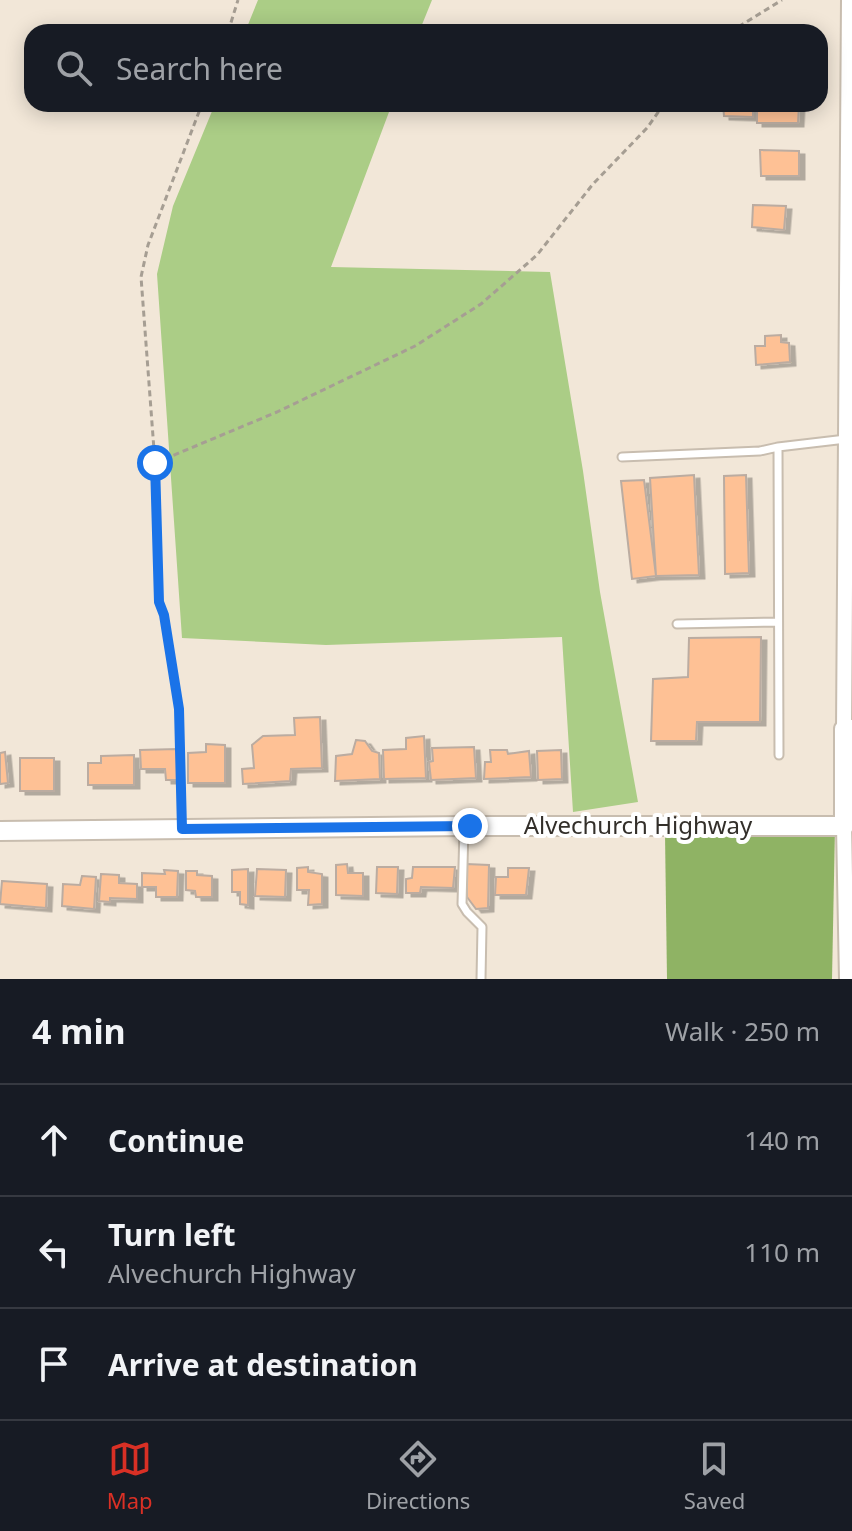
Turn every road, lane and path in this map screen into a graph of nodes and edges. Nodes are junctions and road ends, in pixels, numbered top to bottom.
1 (238, 0) edge
2 (782, 0) edge
3 (849, 0) edge
4 (230, 24) edge
5 (743, 24) edge
6 (199, 112) edge
7 (658, 112) edge
8 (846, 439) junction
9 (778, 447) junction
10 (622, 457) dead end
11 (155, 463) junction
12 (849, 598) edge
13 (778, 622) junction
14 (677, 624) dead end
15 (848, 729) edge
16 (779, 755) dead end
17 (464, 826) junction
18 (844, 826) junction
19 (182, 829) junction
20 (0, 831) edge
21 (481, 979) edge
22 (847, 979) edge

1 - 4 path
2 - 5 path
3 - 8 street
6 - 11 path
7 - 11 path
8 - 9 lane
8 - 12 street
9 - 10 lane
9 - 13 lane
11 - 19 path
12 - 15 street
13 - 14 lane
13 - 16 lane
15 - 18 street
17 - 18 street, Alvechurch Highway
17 - 19 street, Alvechurch Highway
17 - 21 lane
18 - 22 street
19 - 20 street, Alvechurch Highway

